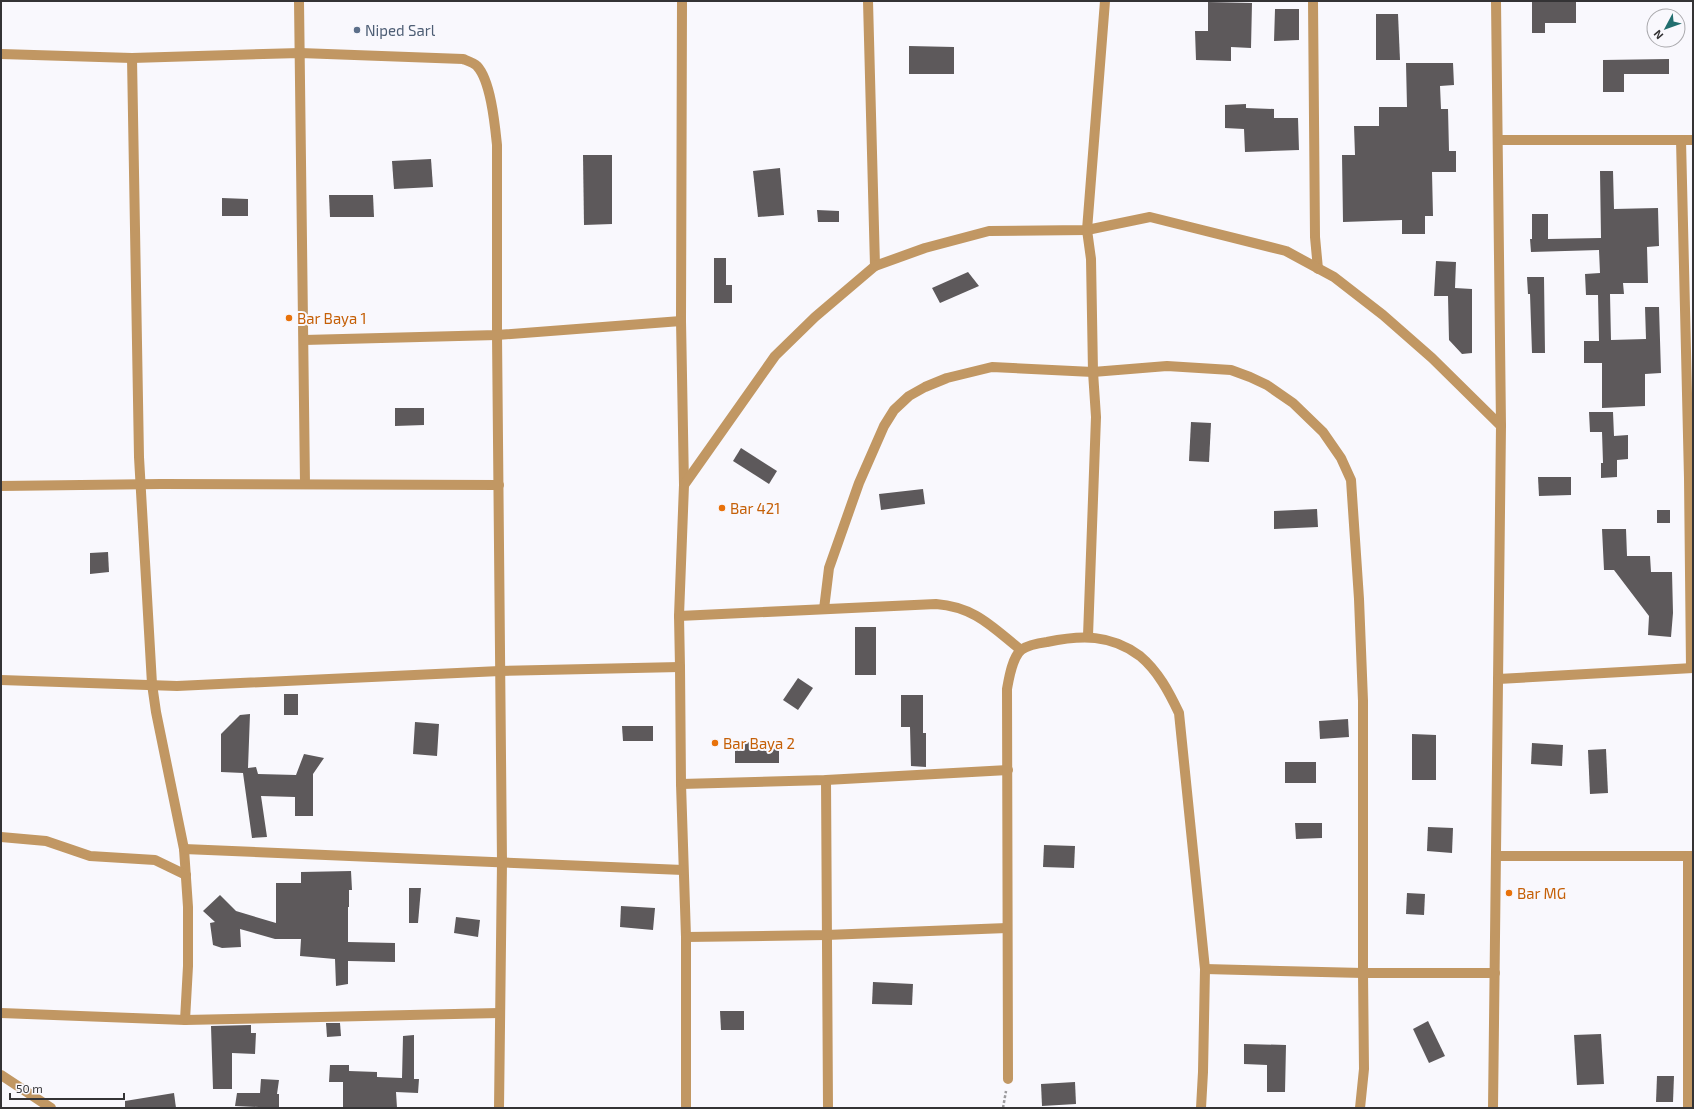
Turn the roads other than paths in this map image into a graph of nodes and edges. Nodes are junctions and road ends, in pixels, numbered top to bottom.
1 (299, 1) edge
2 (682, 1) edge
3 (868, 1) edge
4 (1104, 1) edge
5 (1313, 1) edge
6 (1496, 1) edge
7 (300, 53) junction
8 (1, 54) edge
9 (132, 58) junction
10 (1498, 140) junction
11 (1681, 140) junction
12 (1693, 140) edge
13 (1087, 230) junction
14 (875, 266) junction
15 (1318, 269) junction
16 (681, 321) junction
17 (497, 335) junction
18 (304, 340) junction
19 (1093, 372) junction
20 (1501, 426) junction
21 (1691, 478) edge
22 (305, 484) junction
23 (140, 485) junction
24 (499, 485) junction
25 (684, 485) junction
26 (1, 486) edge
27 (824, 609) junction
28 (679, 616) junction
29 (1088, 636) junction
30 (1021, 650) junction
31 (680, 667) junction
32 (1692, 668) edge
33 (500, 671) junction
34 (1498, 679) junction
35 (1, 680) edge
36 (152, 684) junction
37 (1008, 770) junction
38 (826, 780) junction
39 (681, 784) junction
40 (1, 837) edge
41 (184, 849) junction
42 (1496, 856) junction
43 (1690, 856) edge
44 (502, 862) junction
45 (683, 870) junction
46 (186, 876) junction
47 (1007, 928) junction
48 (826, 935) junction
49 (686, 937) junction
50 (1205, 969) junction
51 (1363, 973) junction
52 (1495, 973) junction
53 (1, 1013) edge
54 (499, 1013) junction
55 (185, 1020) junction
56 (1, 1076) edge
57 (1008, 1078) road end
58 (51, 1108) edge
59 (499, 1108) edge
60 (686, 1108) edge
61 (828, 1108) edge
62 (1201, 1108) edge
63 (1360, 1108) edge
64 (1494, 1108) edge
65 (1688, 1108) edge

1 - 7 street
2 - 16 street
3 - 14 street
4 - 13 street
5 - 15 street
6 - 10 street
7 - 9 street
7 - 17 street
7 - 18 street
8 - 9 street
9 - 23 street
10 - 11 street
10 - 20 street
11 - 12 street
11 - 21 street
13 - 14 street
13 - 15 street
13 - 19 street
14 - 25 street
15 - 20 street
16 - 17 street
16 - 25 street
17 - 18 street
17 - 24 street
18 - 22 street
19 - 27 street
19 - 29 street
19 - 51 street
20 - 34 street
21 - 32 street
22 - 23 street
22 - 24 street
23 - 26 street
23 - 36 street
24 - 33 street
25 - 28 street
27 - 28 street
27 - 30 street
28 - 31 street
29 - 30 street
29 - 50 street
30 - 37 street
31 - 33 street
31 - 39 street
32 - 34 street
33 - 36 street
33 - 44 street
34 - 42 street
35 - 36 street
36 - 41 street
37 - 38 street
37 - 47 street
38 - 39 street
38 - 48 street
39 - 45 street
40 - 46 street
41 - 44 street
41 - 46 street
42 - 43 street
42 - 52 street
43 - 65 street
44 - 45 street
44 - 54 street
45 - 49 street
46 - 55 street
47 - 48 street
47 - 57 street
48 - 49 street
48 - 61 street
49 - 60 street
50 - 51 street
50 - 62 street
51 - 52 street
51 - 63 street
52 - 64 street
53 - 55 street
54 - 55 street
54 - 59 street
56 - 58 street

